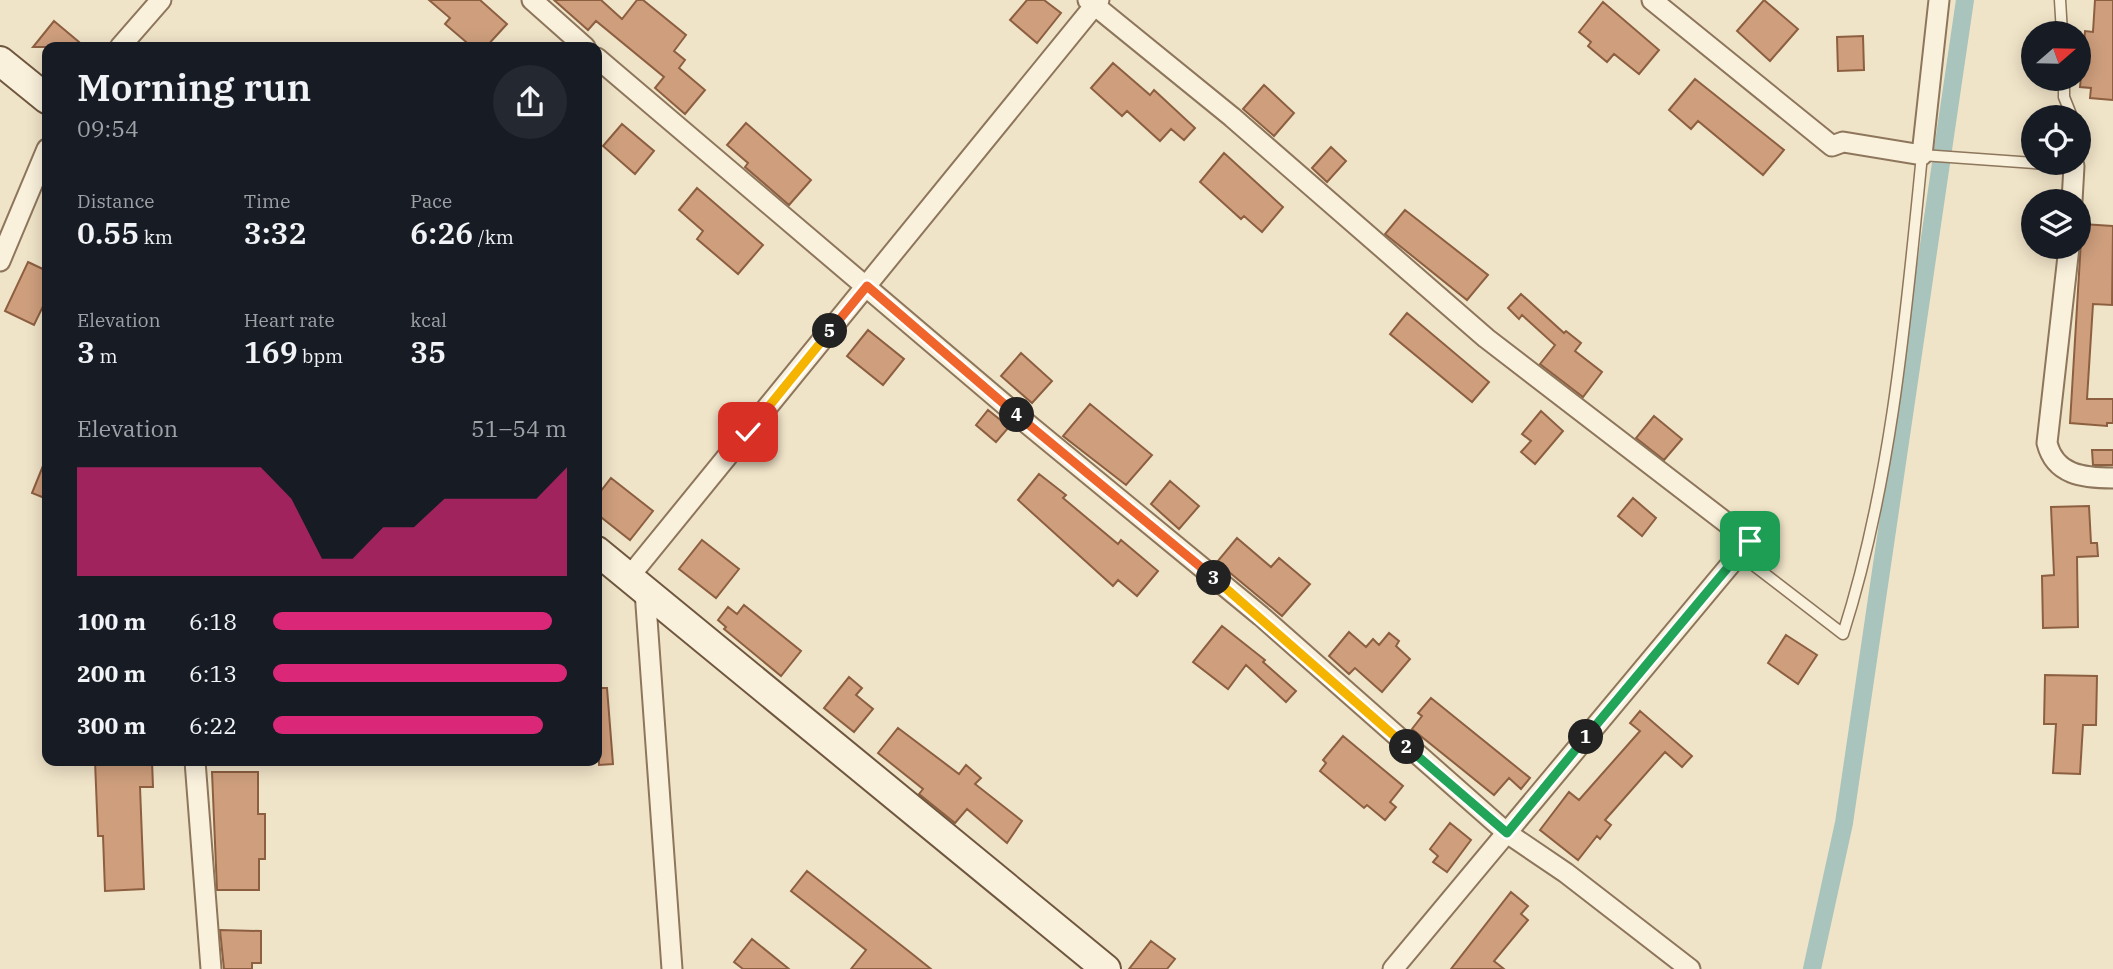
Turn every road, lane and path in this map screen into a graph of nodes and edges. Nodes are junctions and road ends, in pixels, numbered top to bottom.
1 (161, 0) edge
2 (531, 0) edge
3 (1652, 0) edge
4 (1939, 0) edge
5 (2060, 0) edge
6 (1094, 2) edge
7 (2061, 21) edge
8 (124, 42) edge
9 (579, 42) edge
10 (0, 61) edge
11 (602, 62) edge
12 (42, 95) edge
13 (1922, 155) junction
14 (42, 161) edge
15 (2021, 161) edge
16 (2068, 259) edge
17 (0, 261) edge
18 (867, 286) junction
19 (2113, 478) edge
20 (602, 555) edge
21 (1740, 555) junction
22 (637, 584) junction
23 (195, 766) edge
24 (1507, 833) junction
25 (211, 969) edge
26 (672, 969) edge
27 (1106, 969) edge
28 (1393, 969) edge
29 (1690, 969) edge

1 - 8 street
2 - 9 street
3 - 13 street
4 - 13 street
5 - 7 lane
6 - 18 street
6 - 21 street
10 - 12 street
11 - 18 street
13 - 15 lane
13 - 21 lane
14 - 17 street
16 - 19 street
18 - 22 street
18 - 24 street
20 - 22 street
21 - 24 street
22 - 26 street
22 - 27 street
23 - 25 street
24 - 28 street
24 - 29 street

